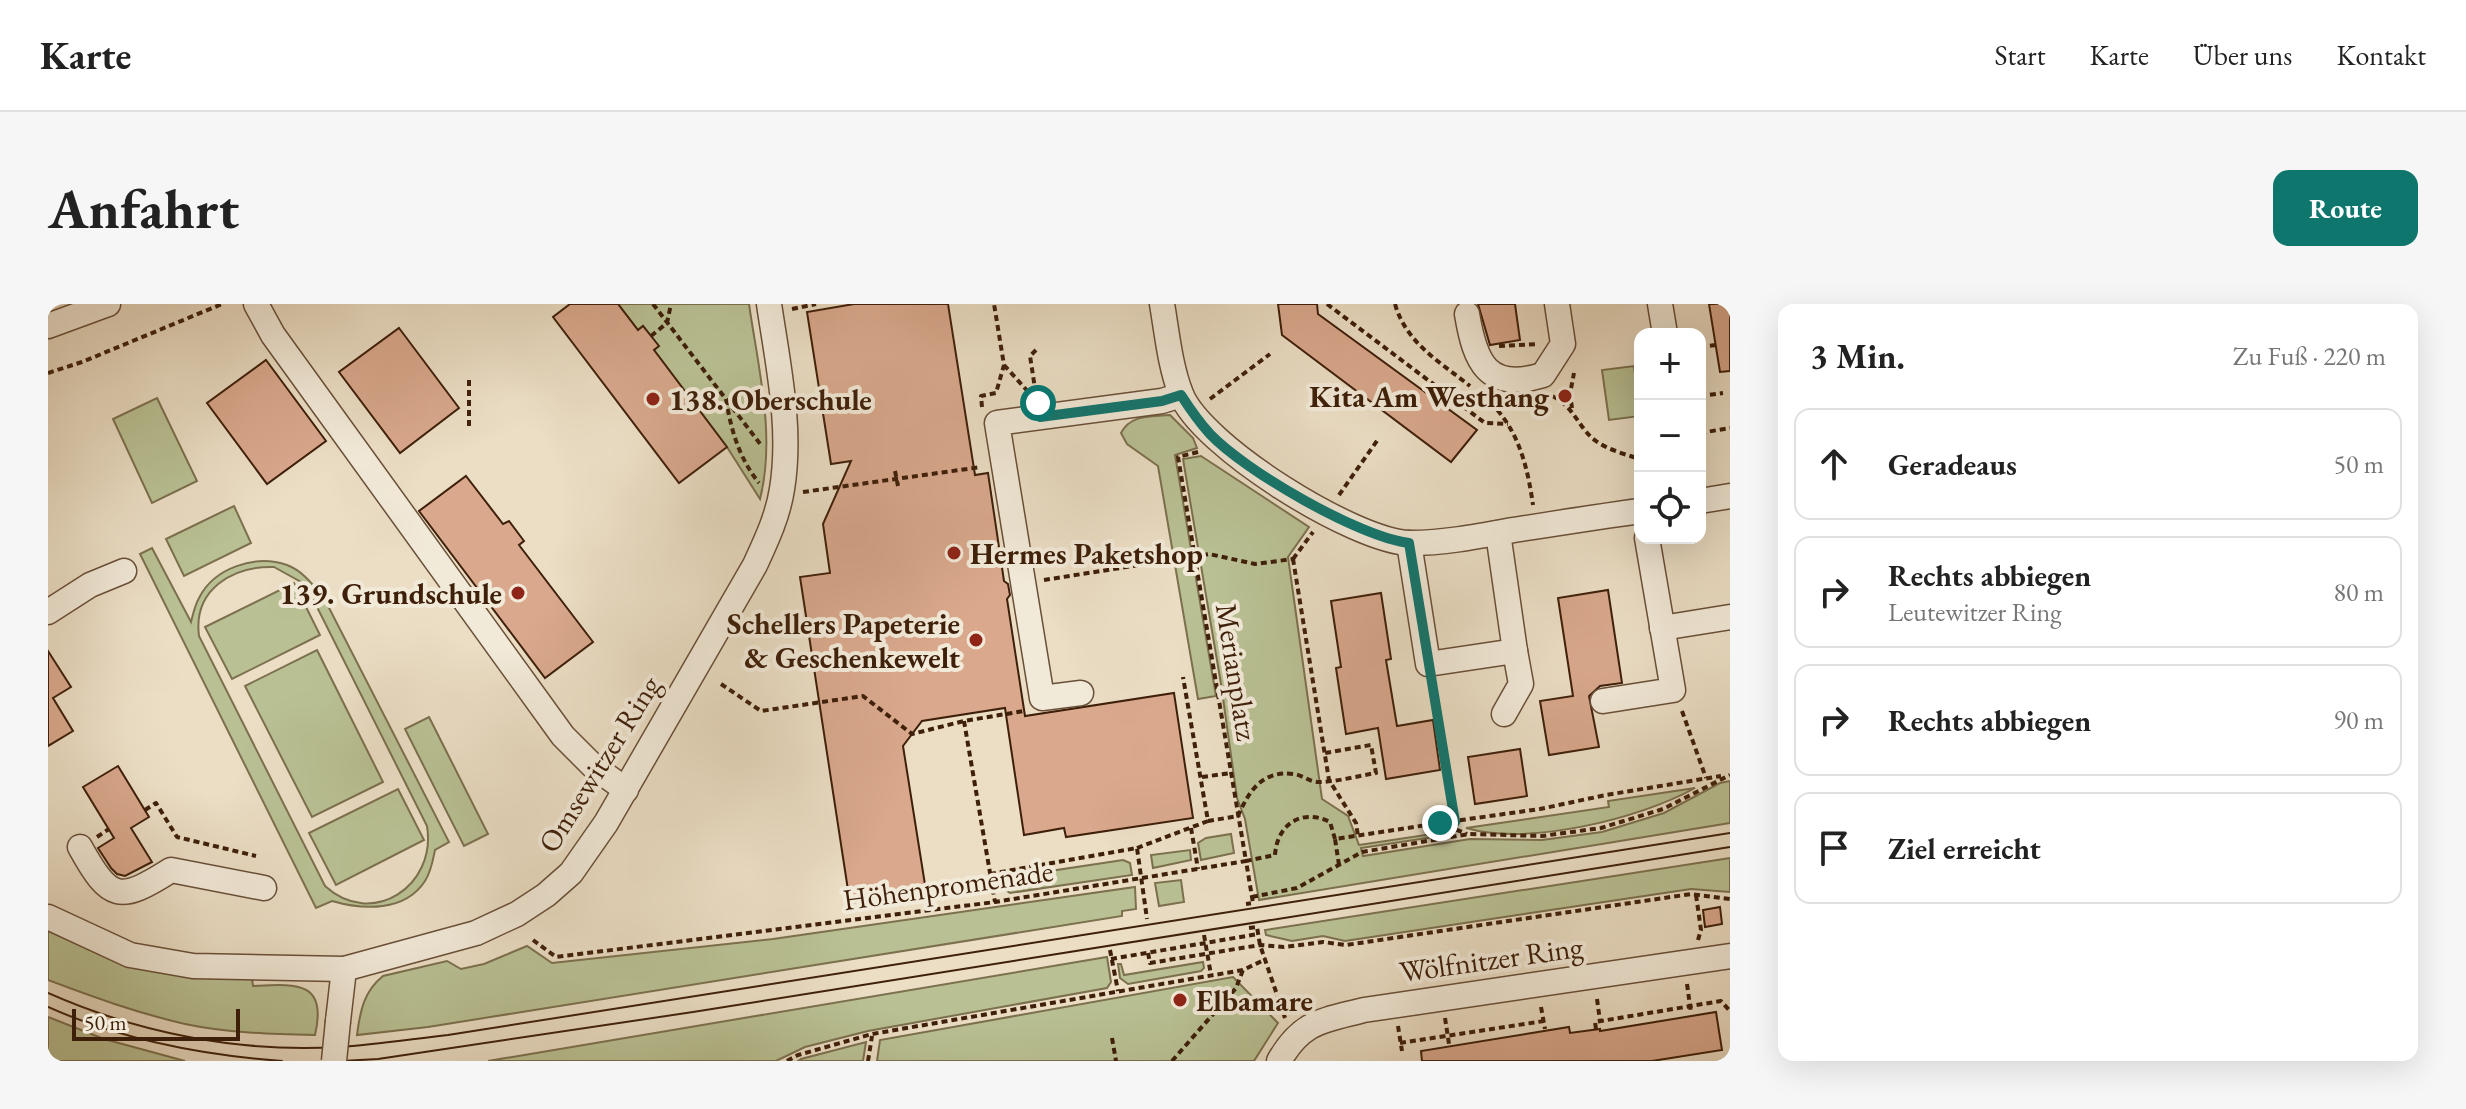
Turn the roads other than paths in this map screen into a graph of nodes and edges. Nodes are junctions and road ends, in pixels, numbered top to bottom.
1 (108, 304) edge
2 (256, 304) edge
3 (1162, 304) edge
4 (1557, 304) edge
5 (1660, 304) edge
6 (777, 307) edge
7 (1467, 314) dead end
8 (48, 326) edge
9 (1664, 328) edge
10 (1186, 403) junction
11 (1730, 496) edge
12 (1706, 500) edge
13 (1634, 512) edge
14 (1498, 533) junction
15 (1409, 543) junction
16 (1648, 544) edge
17 (124, 571) dead end
18 (48, 612) edge
19 (1730, 617) edge
20 (1662, 628) junction
21 (1515, 651) junction
22 (1081, 693) dead end
23 (1603, 701) dead end
24 (1504, 714) dead end
25 (626, 790) junction
26 (80, 847) dead end
27 (264, 888) dead end
28 (48, 917) edge
29 (1730, 956) edge
30 (344, 969) junction
31 (334, 1061) edge
32 (1279, 1061) edge

1 - 8 street
2 - 25 street
3 - 10 street
4 - 7 street
5 - 9 street
6 - 25 street, Omsewitzer Ring
10 - 15 street
10 - 22 street
11 - 12 street
13 - 14 street
14 - 15 street
14 - 21 street
15 - 21 street
16 - 20 street
17 - 18 street
19 - 20 street
20 - 23 street
21 - 24 street
25 - 30 street, Omsewitzer Ring
26 - 27 street
28 - 30 street, Omsewitzer Ring
29 - 32 street, Wölfnitzer Ring
30 - 31 street, bridge

